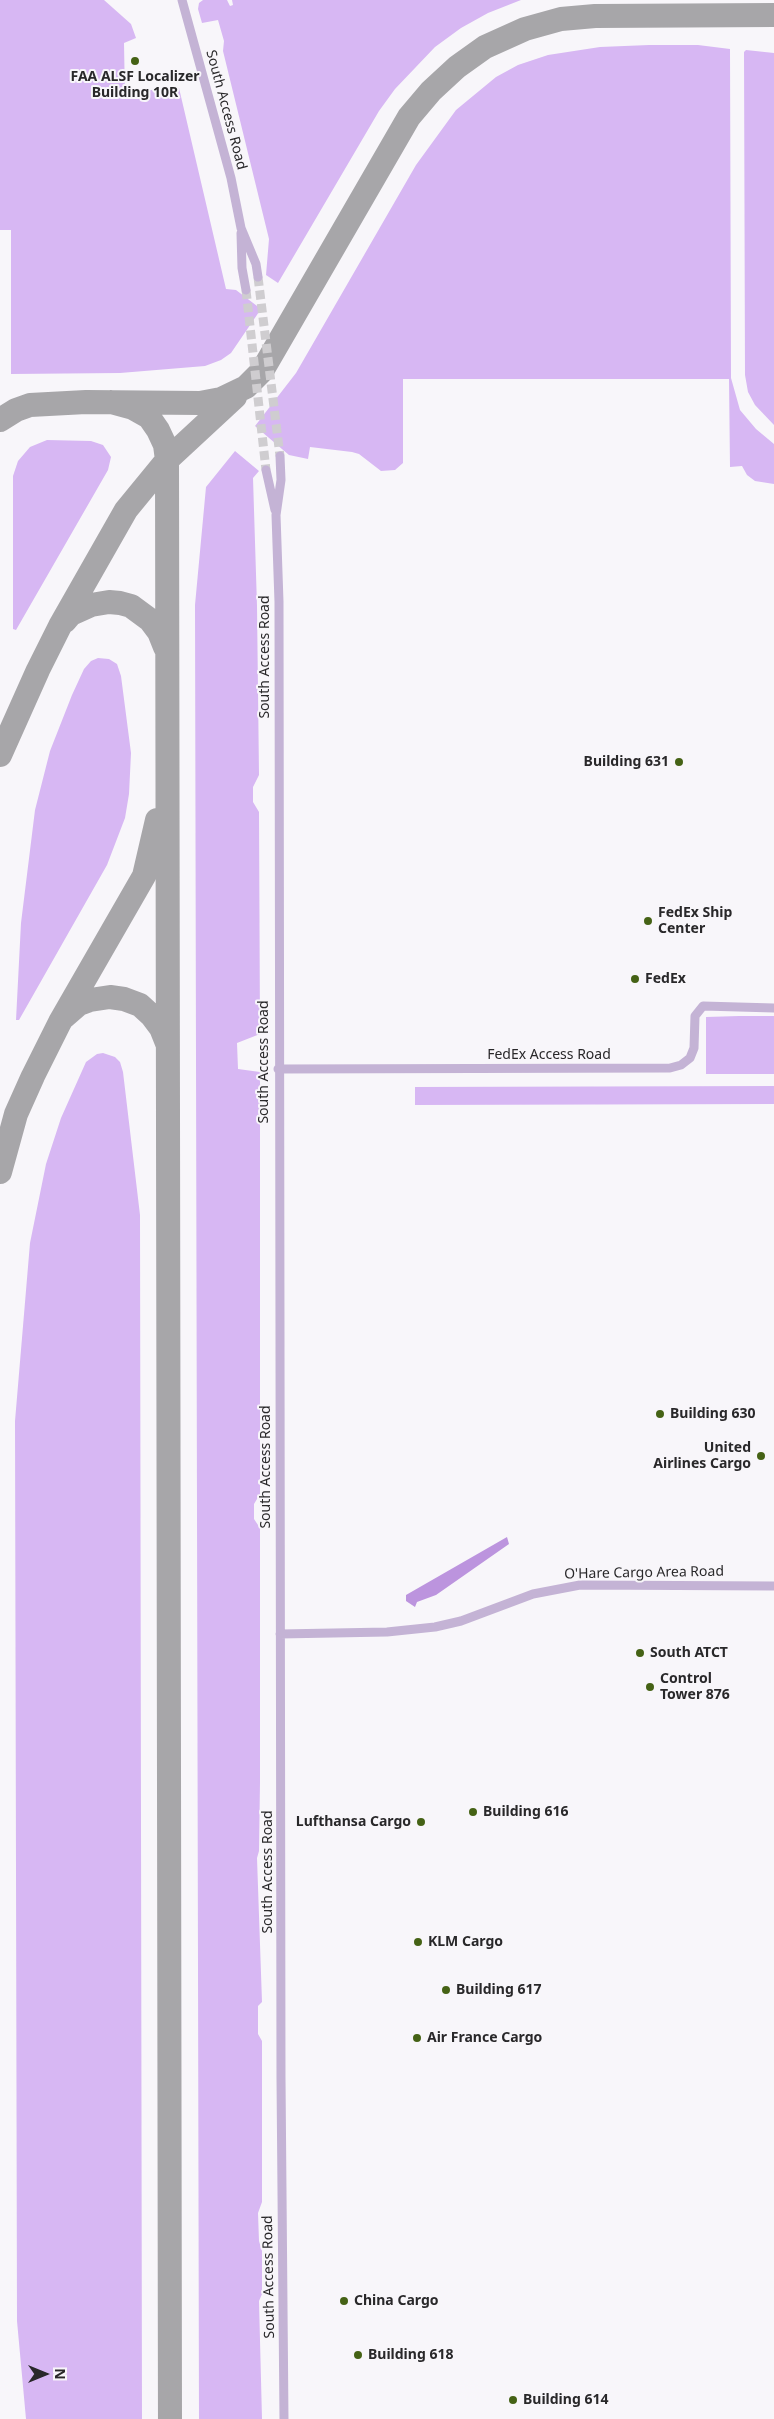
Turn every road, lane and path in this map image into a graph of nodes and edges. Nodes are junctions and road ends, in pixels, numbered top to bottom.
1 (182, 0) edge
2 (241, 228) junction
3 (258, 277) tunnel mouth
4 (246, 290) tunnel mouth
5 (280, 456) tunnel mouth
6 (266, 470) tunnel mouth
7 (276, 515) junction
8 (774, 1008) edge
9 (278, 1069) junction
10 (774, 1586) edge
11 (280, 1634) junction
12 (284, 2419) edge

1 - 2 street, South Access Road
2 - 3 street, South Access Road
2 - 4 street, South Access Road
5 - 7 street, South Access Road
6 - 7 street, South Access Road
7 - 9 street, South Access Road
8 - 9 street, FedEx Access Road
9 - 11 street, South Access Road
10 - 11 street, O'Hare Cargo Area Road
11 - 12 street, South Access Road

